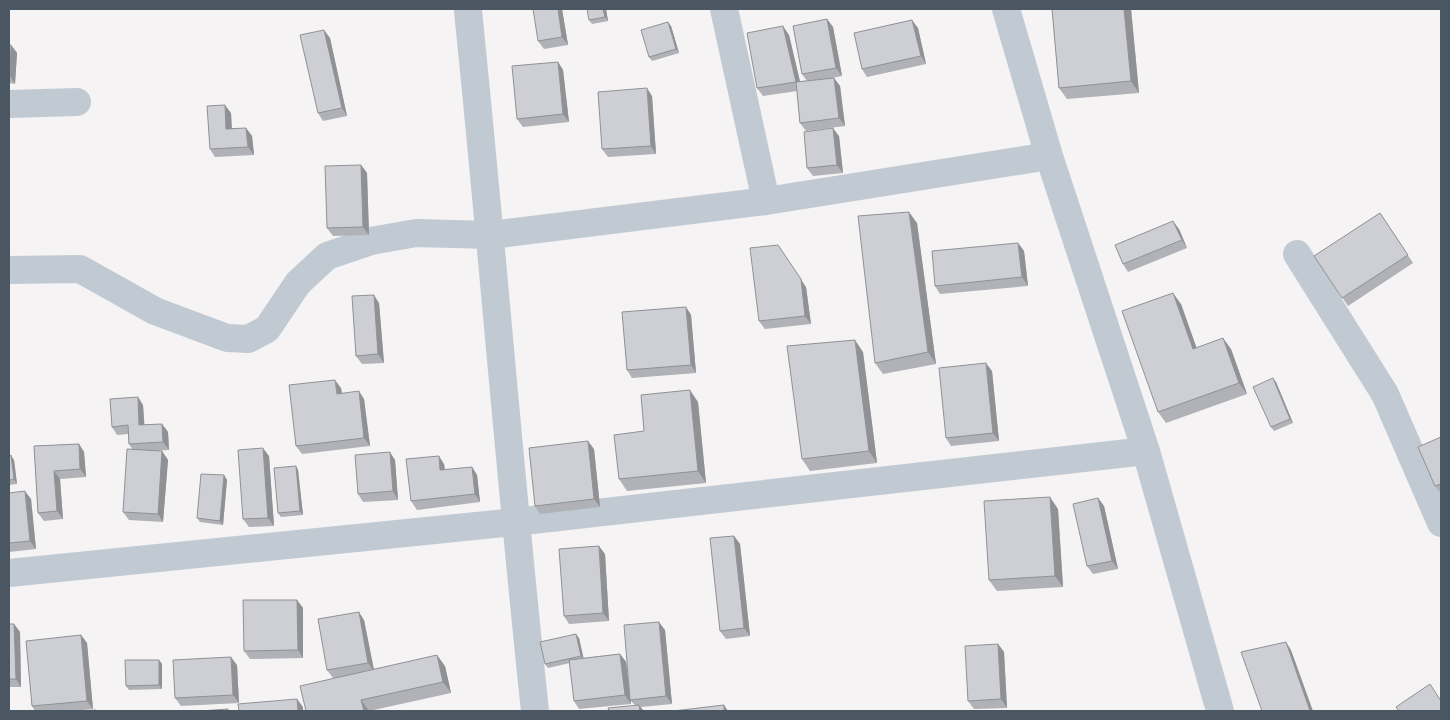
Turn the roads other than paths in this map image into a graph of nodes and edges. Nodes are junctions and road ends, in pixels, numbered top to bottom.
1 (724, 9) edge
2 (1006, 9) edge
3 (468, 11) dead end
4 (77, 102) dead end
5 (9, 104) edge
6 (1049, 156) junction
7 (766, 201) junction
8 (491, 235) junction
9 (1297, 254) dead end
10 (9, 270) edge
11 (1146, 450) junction
12 (515, 522) junction
13 (1441, 523) edge
14 (9, 573) edge
15 (534, 711) edge
16 (1220, 711) edge

1 - 7 street
2 - 6 street
3 - 8 street
4 - 5 street
6 - 7 street
6 - 11 street
7 - 8 street
8 - 10 street
8 - 12 street
9 - 13 street
11 - 12 street
11 - 16 street
12 - 14 street
12 - 15 street

